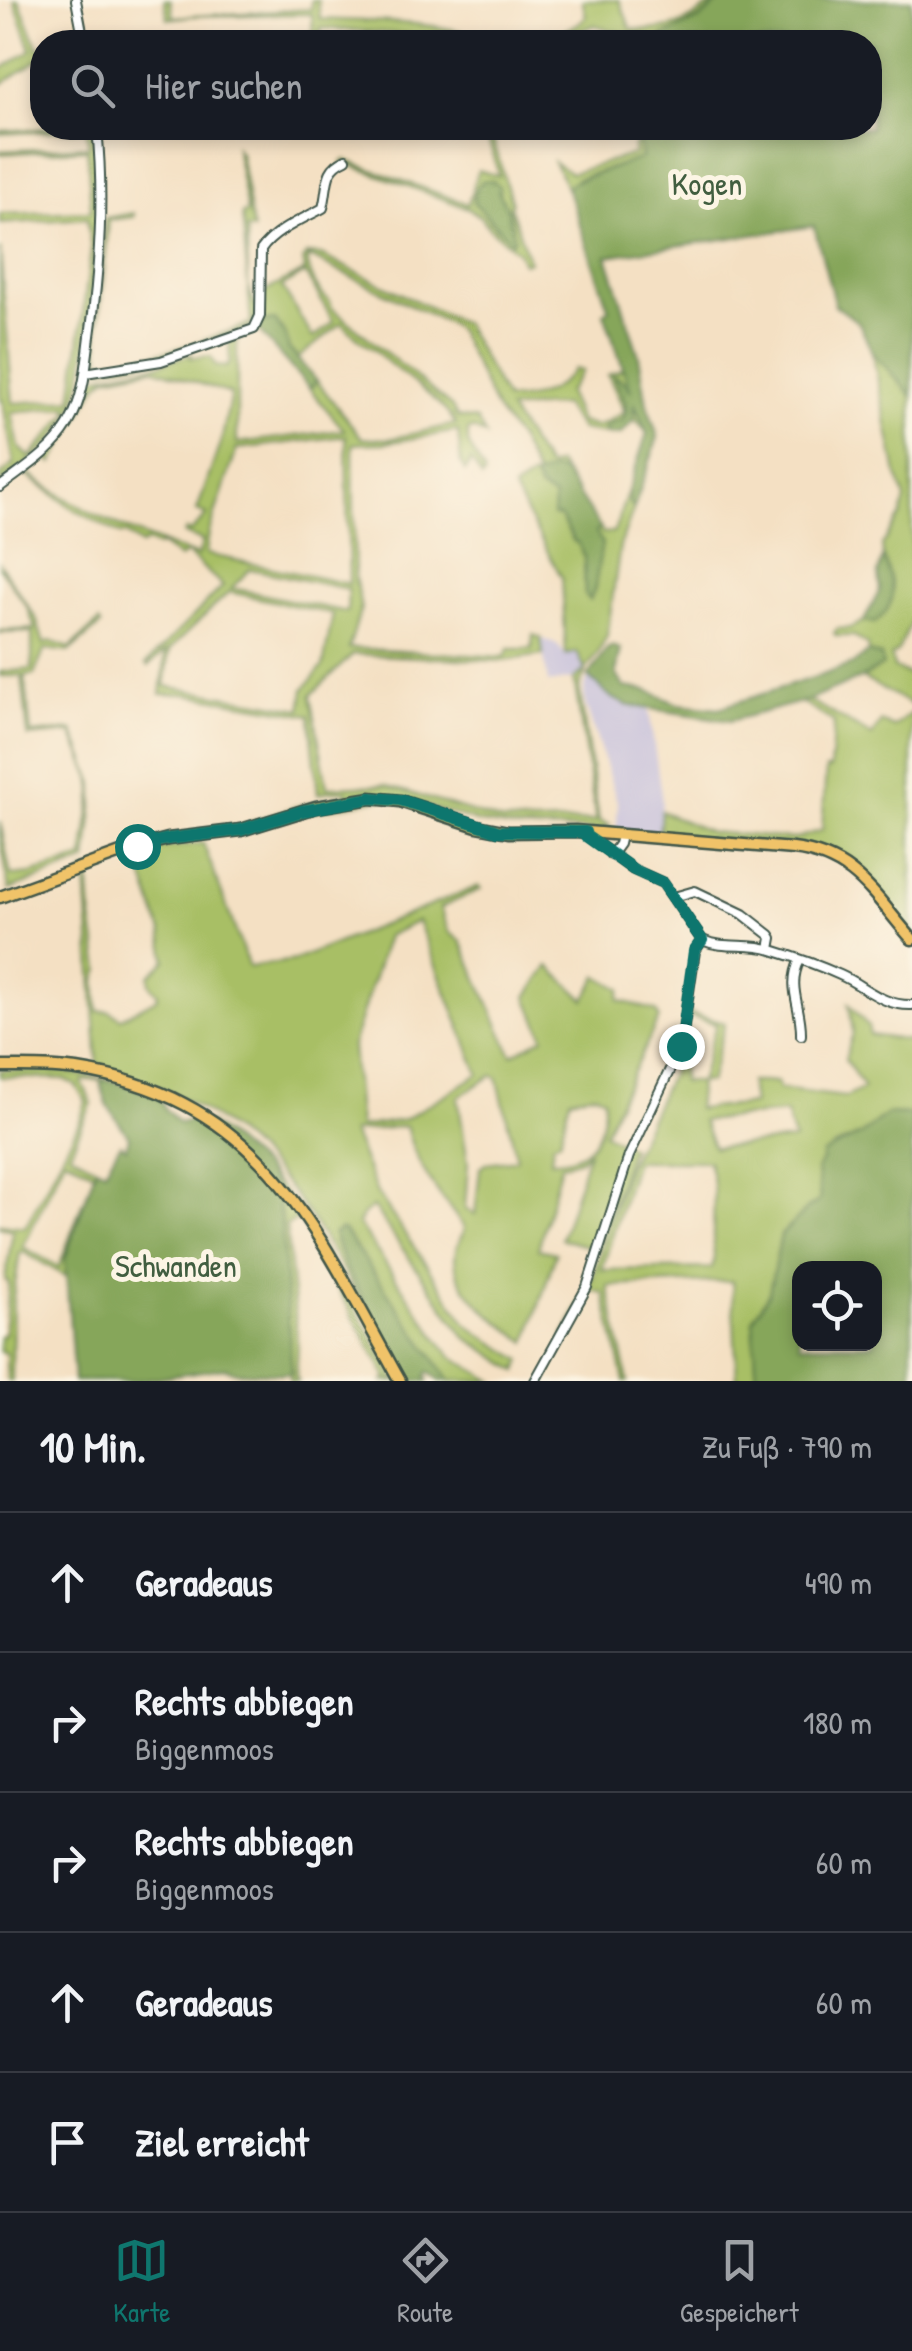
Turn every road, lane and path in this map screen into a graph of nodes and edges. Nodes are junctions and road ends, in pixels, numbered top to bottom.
1 (76, 0) edge
2 (82, 30) edge
3 (98, 140) edge
4 (346, 159) dead end
5 (86, 374) junction
6 (0, 488) edge
7 (585, 832) junction
8 (621, 836) junction
9 (610, 854) junction
10 (0, 897) edge
11 (674, 897) junction
12 (912, 939) edge
13 (702, 940) junction
14 (770, 949) junction
15 (800, 960) junction
16 (912, 1005) edge
17 (801, 1036) dead end
18 (0, 1067) edge
19 (400, 1381) edge
20 (535, 1381) edge

1 - 2 street
3 - 5 street
4 - 5 street
5 - 6 street
7 - 8 main road
7 - 9 street
7 - 10 main road
8 - 9 street
8 - 12 main road
9 - 11 street
11 - 13 street
11 - 14 street
13 - 14 street
13 - 20 street
14 - 15 street
15 - 16 street
15 - 17 street
18 - 19 main road

